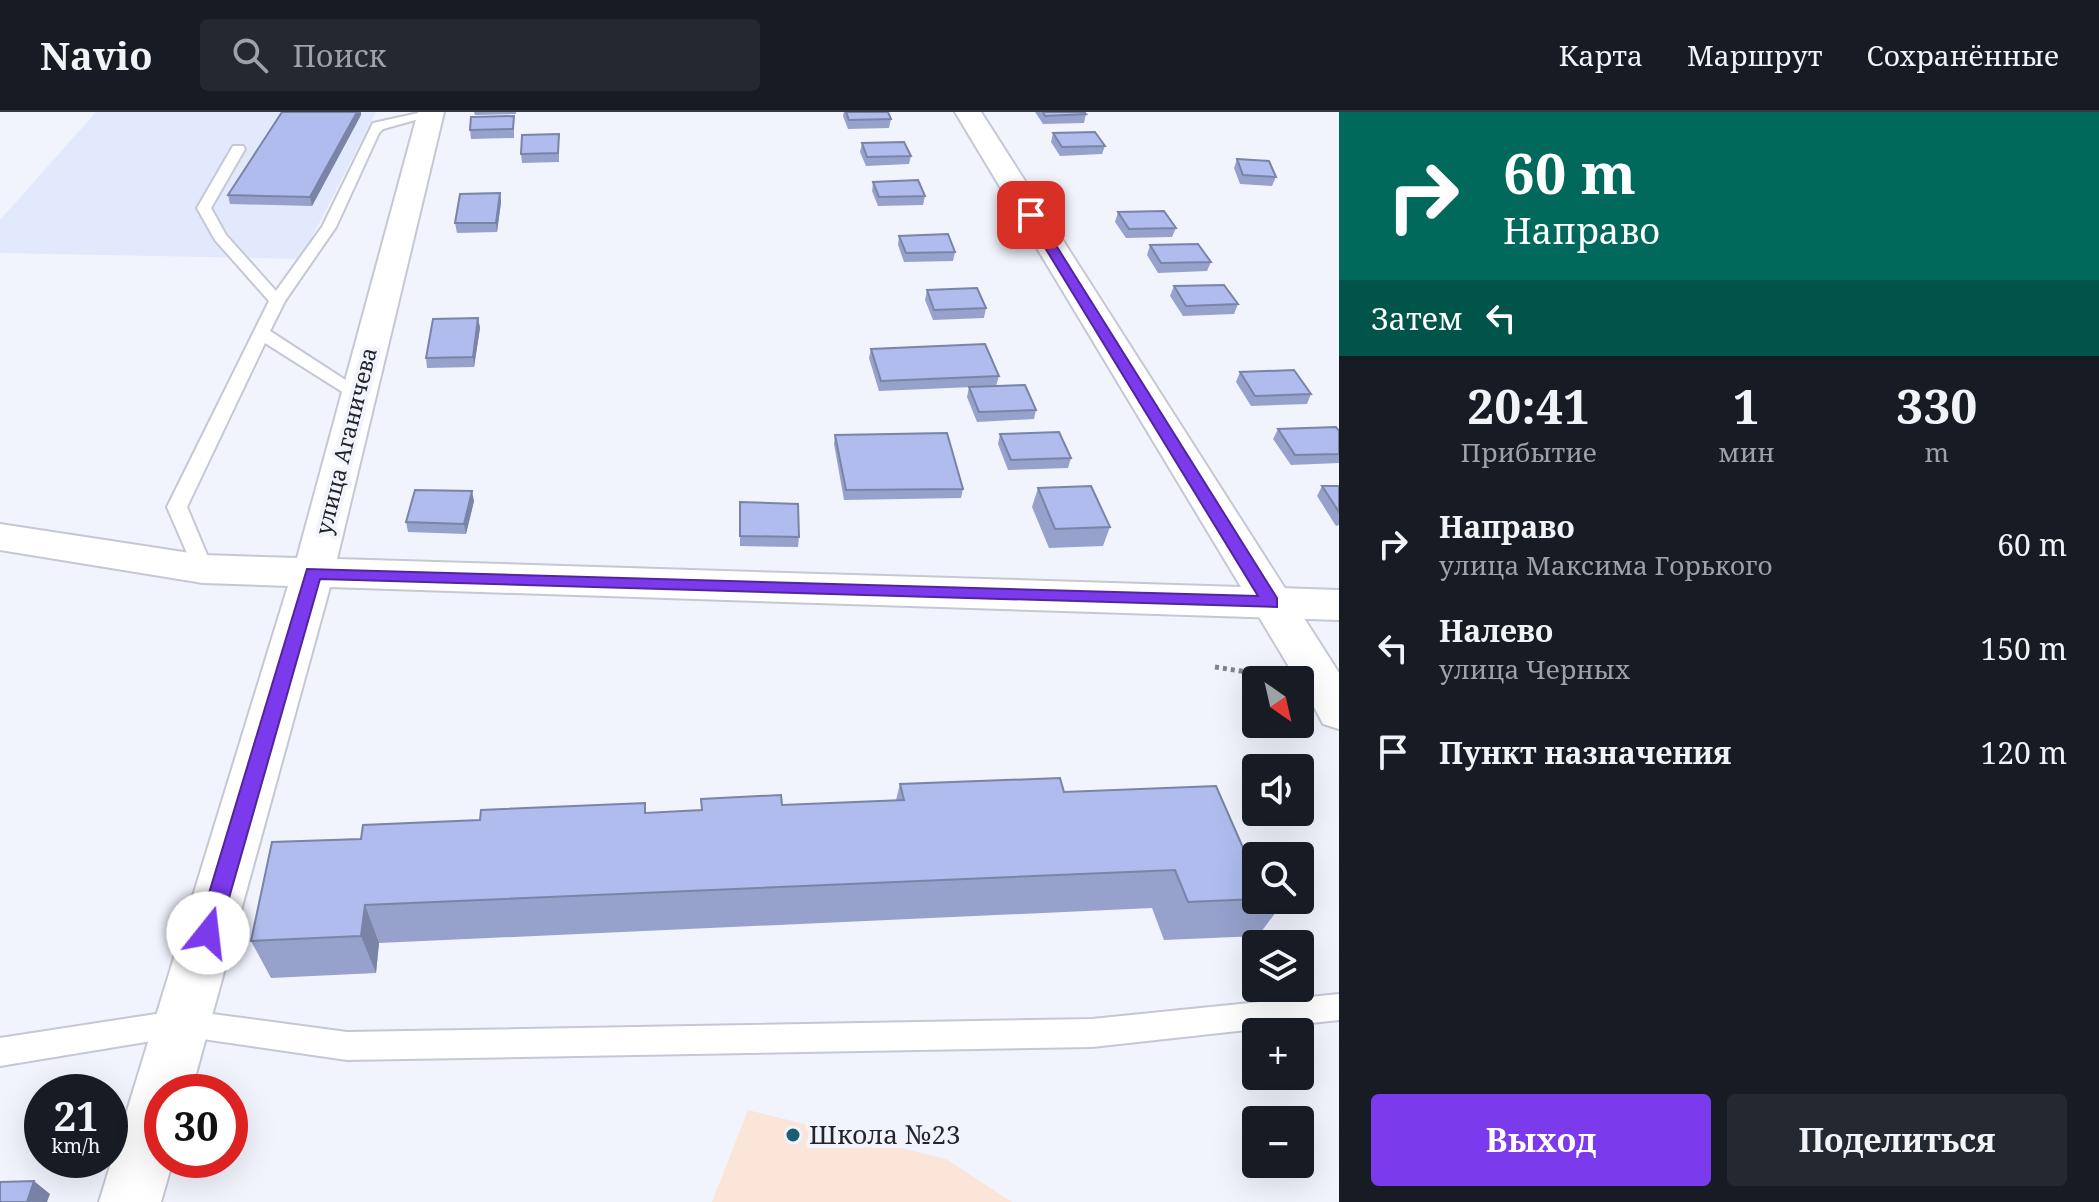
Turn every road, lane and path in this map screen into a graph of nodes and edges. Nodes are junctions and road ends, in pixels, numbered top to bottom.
1 (968, 112) edge
2 (431, 113) edge
3 (238, 149) dead end
4 (277, 301) junction
5 (260, 332) junction
6 (358, 394) junction
7 (0, 537) edge
8 (203, 569) junction
9 (313, 573) junction
10 (1271, 602) junction
11 (1339, 605) edge
12 (1339, 711) edge
13 (1339, 1007) edge
14 (182, 1023) junction
15 (0, 1052) edge
16 (130, 1202) edge

1 - 10 street
2 - 4 lane
2 - 6 street, улица Аганичева
3 - 4 lane
4 - 5 lane
5 - 6 lane
5 - 8 lane
6 - 9 street, улица Аганичева
7 - 8 street
8 - 9 street
9 - 10 street
9 - 14 street, улица Аганичева
10 - 11 street
10 - 12 street
13 - 14 lane
14 - 15 lane
14 - 16 street, улица Аганичева

